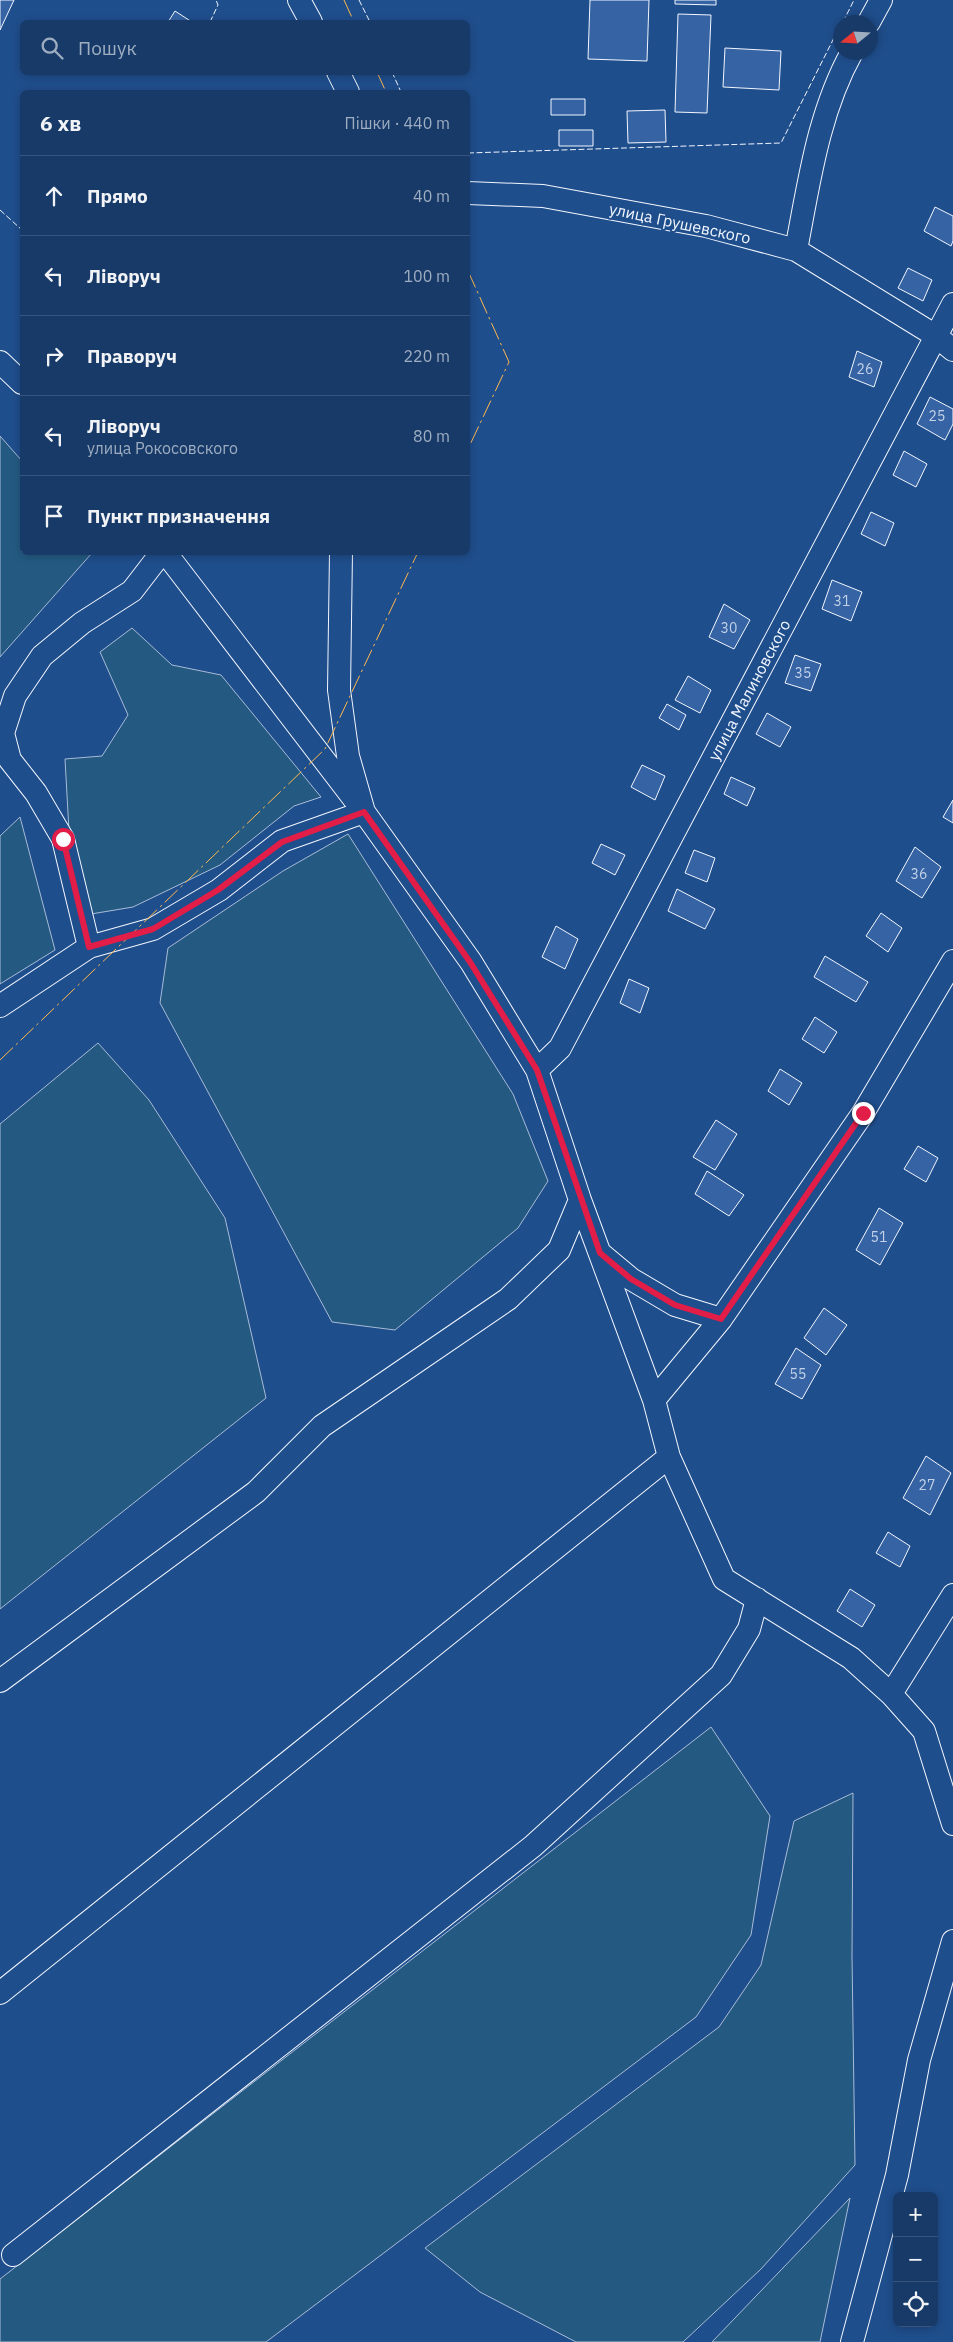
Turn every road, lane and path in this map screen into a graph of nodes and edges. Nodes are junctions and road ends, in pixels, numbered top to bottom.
1 (299, 0) edge
2 (881, 0) edge
3 (873, 15) edge
4 (310, 20) edge
5 (848, 60) edge
6 (340, 75) edge
7 (347, 90) edge
8 (470, 193) edge
9 (796, 250) junction
10 (953, 304) edge
11 (945, 343) edge
12 (0, 362) edge
13 (20, 381) edge
14 (161, 555) edge
15 (165, 555) edge
16 (341, 555) edge
17 (364, 812) junction
18 (89, 947) junction
19 (953, 961) edge
20 (0, 1006) edge
21 (537, 1070) junction
22 (580, 1200) junction
23 (600, 1253) junction
24 (721, 1319) junction
25 (654, 1400) junction
26 (669, 1457) junction
27 (953, 1595) edge
28 (758, 1599) junction
29 (0, 1681) edge
30 (891, 1694) junction
31 (928, 1746) junction
32 (953, 1767) edge
33 (953, 1824) edge
34 (953, 1941) edge
35 (0, 1993) edge
36 (13, 2254) dead end
37 (852, 2342) edge

1 - 4 street
2 - 3 street
5 - 9 street
6 - 7 street
8 - 9 street, улица Грушевского
9 - 11 street, улица Грушевского
10 - 11 street, улица Малиновского
11 - 21 street, улица Малиновского
12 - 13 street
14 - 18 street
15 - 17 street
16 - 17 street
17 - 18 street
17 - 21 street
18 - 20 street
19 - 24 street
21 - 22 street
22 - 23 street
22 - 29 street
23 - 24 street
23 - 25 street
24 - 25 street
25 - 26 street
26 - 28 street
26 - 35 street
27 - 30 street
28 - 30 street
28 - 36 street
30 - 31 street
31 - 32 street
31 - 33 street
34 - 37 street

